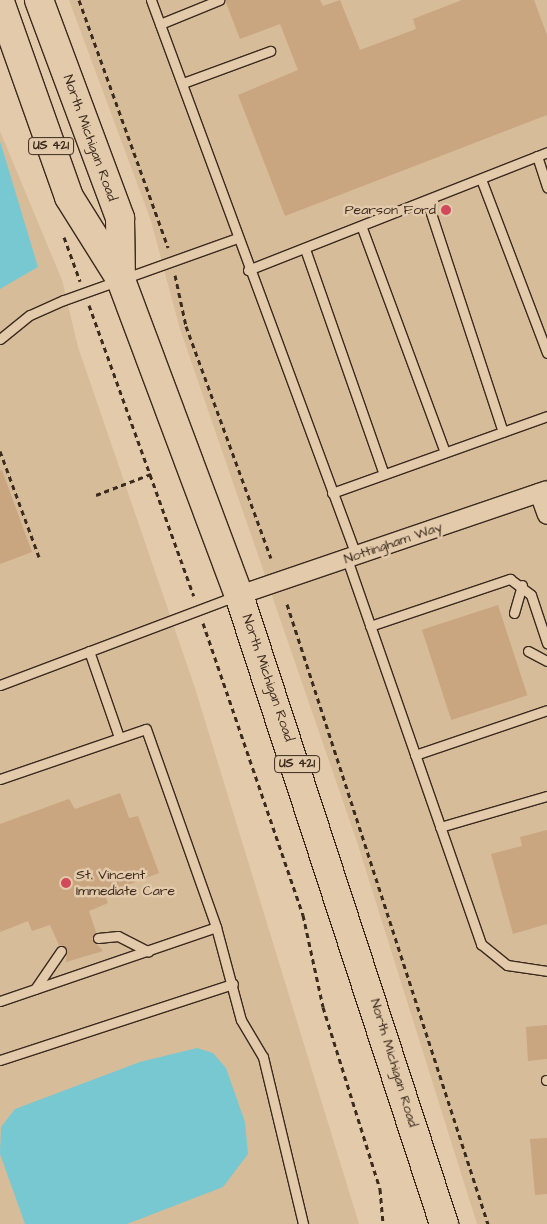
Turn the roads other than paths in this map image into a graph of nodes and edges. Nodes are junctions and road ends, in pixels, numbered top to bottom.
1 (39, 0) edge
2 (151, 0) edge
3 (219, 0) edge
4 (0, 2) edge
5 (160, 24) junction
6 (270, 51) dead end
7 (183, 83) junction
8 (547, 152) edge
9 (537, 156) junction
10 (481, 179) junction
11 (547, 187) edge
12 (427, 201) junction
13 (362, 228) junction
14 (238, 238) junction
15 (305, 249) junction
16 (248, 270) junction
17 (121, 280) junction
18 (0, 339) edge
19 (547, 353) edge
20 (547, 416) edge
21 (503, 432) junction
22 (445, 452) junction
23 (384, 474) junction
24 (543, 492) edge
25 (332, 493) junction
26 (547, 515) edge
27 (351, 557) junction
28 (522, 585) junction
29 (239, 595) junction
30 (514, 612) dead end
31 (370, 626) junction
32 (547, 643) edge
33 (88, 651) junction
34 (528, 651) dead end
35 (547, 661) edge
36 (0, 685) edge
37 (547, 710) edge
38 (120, 737) junction
39 (415, 755) junction
40 (0, 779) edge
41 (547, 796) edge
42 (440, 827) junction
43 (216, 927) junction
44 (98, 938) dead end
45 (148, 950) junction
46 (61, 951) dead end
47 (547, 971) edge
48 (233, 984) junction
49 (35, 989) junction
50 (0, 1001) edge
51 (0, 1060) edge
52 (303, 1224) edge
53 (444, 1224) edge

1 - 17 main road, North Michigan Road / US 421
2 - 5 lane
3 - 5 lane
4 - 17 main road, North Michigan Road / US 421
5 - 7 lane
6 - 7 lane
7 - 14 lane
8 - 9 lane
9 - 10 lane
9 - 11 lane
10 - 12 lane
10 - 19 lane
12 - 13 lane
12 - 21 lane
13 - 15 lane
13 - 22 lane
14 - 16 lane
14 - 17 lane
15 - 16 lane
15 - 23 lane
16 - 25 lane
17 - 18 lane
17 - 29 main road, North Michigan Road / US 421
20 - 21 lane
21 - 22 lane
22 - 23 lane
23 - 25 lane
24 - 26 street
24 - 27 street, Nottingham Way
25 - 27 lane
27 - 29 street, Nottingham Way
27 - 31 lane
28 - 30 lane
28 - 31 lane
28 - 32 lane
29 - 33 lane
29 - 53 main road, North Michigan Road / US 421
31 - 39 lane
33 - 36 lane
33 - 38 lane
34 - 35 lane
37 - 39 lane
38 - 40 lane
38 - 43 lane
39 - 42 lane
41 - 42 lane
42 - 47 lane
43 - 45 lane
43 - 48 lane
44 - 45 lane
45 - 49 lane
46 - 49 lane
48 - 51 lane
48 - 52 lane
49 - 50 lane

